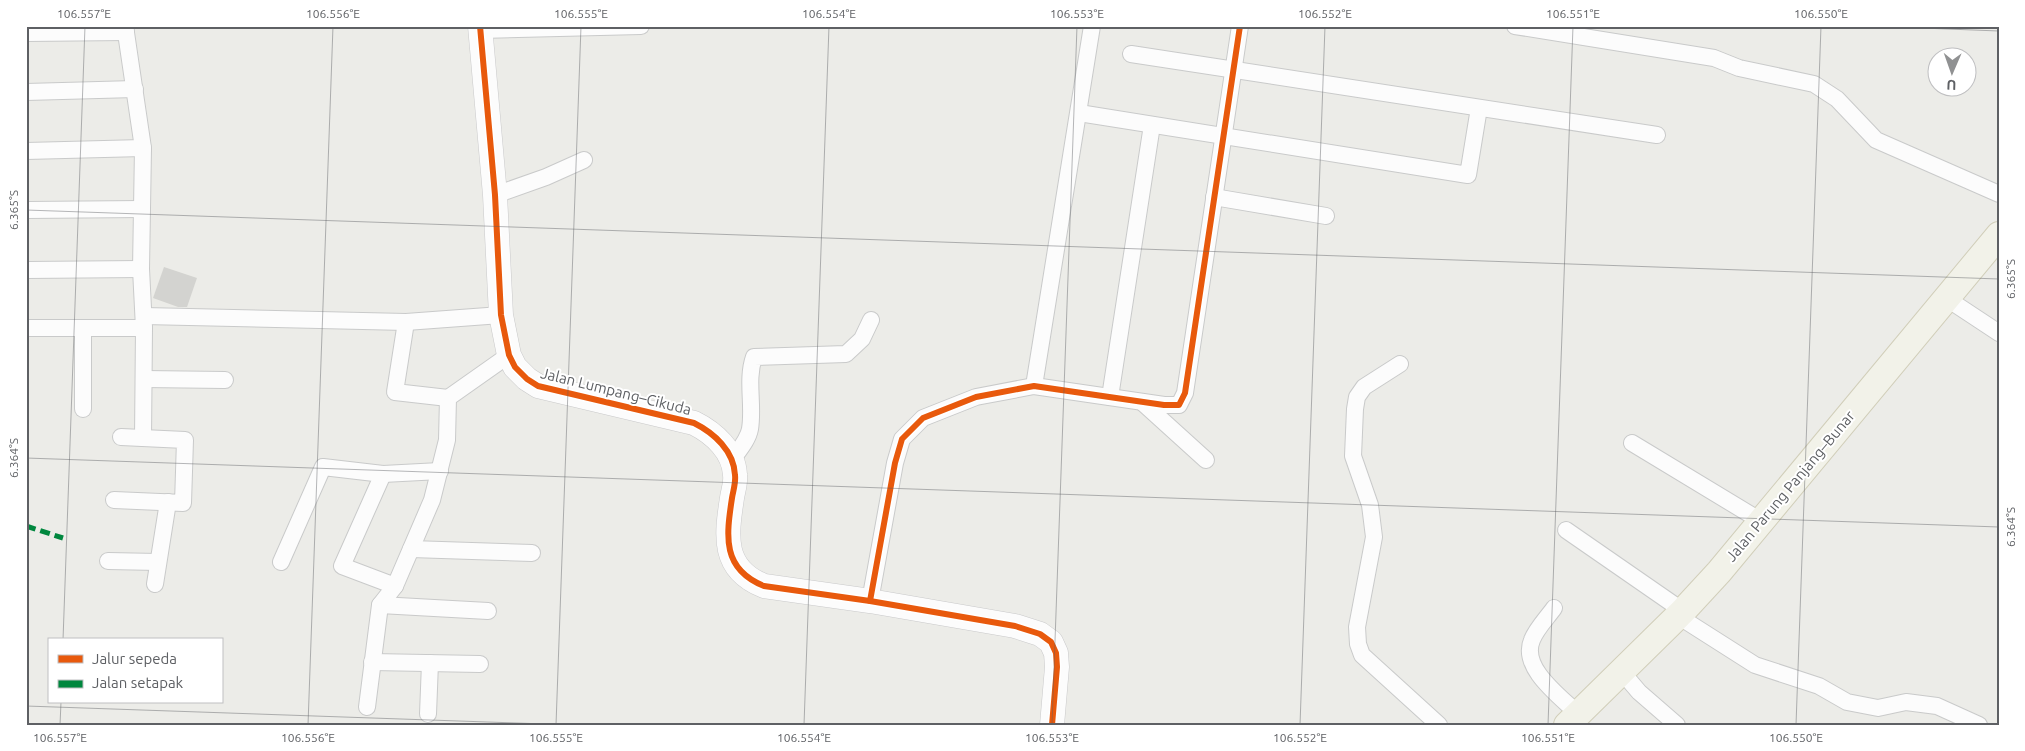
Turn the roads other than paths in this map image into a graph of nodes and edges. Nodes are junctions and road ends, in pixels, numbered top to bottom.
1 (641, 26) edge
2 (1092, 26) edge
3 (1240, 26) edge
4 (1516, 26) edge
5 (480, 28) edge
6 (125, 29) edge
7 (26, 33) edge
8 (1131, 54) dead end
9 (1234, 70) junction
10 (135, 89) junction
11 (26, 92) edge
12 (1479, 108) junction
13 (1079, 113) junction
14 (1152, 125) junction
15 (1657, 135) dead end
16 (1223, 136) junction
17 (142, 148) junction
18 (26, 151) edge
19 (584, 160) dead end
20 (1999, 194) edge
21 (495, 195) junction
22 (1214, 198) junction
23 (142, 209) junction
24 (26, 210) edge
25 (1326, 216) dead end
26 (1999, 235) edge
27 (141, 269) junction
28 (26, 270) edge
29 (1946, 298) junction
30 (501, 315) junction
31 (871, 320) dead end
32 (144, 322) junction
33 (406, 322) junction
34 (26, 328) edge
35 (83, 328) junction
36 (1999, 333) edge
37 (509, 355) junction
38 (1400, 364) dead end
39 (144, 380) junction
40 (225, 380) dead end
41 (1034, 386) junction
42 (1110, 397) junction
43 (448, 398) junction
44 (1142, 402) junction
45 (83, 409) dead end
46 (120, 437) dead end
47 (143, 438) junction
48 (1632, 443) dead end
49 (732, 460) junction
50 (1206, 460) dead end
51 (440, 471) junction
52 (383, 474) junction
53 (114, 500) dead end
54 (168, 502) junction
55 (1761, 521) junction
56 (1566, 530) dead end
57 (411, 549) junction
58 (532, 553) dead end
59 (108, 561) dead end
60 (158, 562) junction
61 (281, 562) dead end
62 (155, 584) dead end
63 (395, 586) junction
64 (870, 601) junction
65 (380, 605) junction
66 (1554, 608) dead end
67 (488, 611) dead end
68 (1680, 614) junction
69 (372, 662) junction
70 (430, 663) junction
71 (480, 664) dead end
72 (1622, 672) junction
73 (367, 707) dead end
74 (428, 714) dead end
75 (1573, 719) edge
76 (1052, 725) edge
77 (1439, 725) edge
78 (1677, 725) edge
79 (1979, 725) edge

1 - 5 street
2 - 13 street
3 - 9 street
4 - 20 street
5 - 21 street, Jalan Lumpang–Cikuda
6 - 7 street
6 - 10 street
8 - 9 street
9 - 12 street
9 - 16 street
10 - 11 street
10 - 17 street
12 - 15 street
12 - 16 street
13 - 14 street
13 - 41 street
14 - 16 street
14 - 42 street
16 - 22 street
17 - 18 street
17 - 23 street
19 - 21 street
21 - 30 street, Jalan Lumpang–Cikuda
22 - 25 street
22 - 44 street
23 - 24 street
23 - 27 street
26 - 29 main road, Jalan Parung Panjang–Bunar
27 - 28 street
27 - 32 street
29 - 36 street
29 - 55 main road, Jalan Parung Panjang–Bunar
30 - 33 street
30 - 37 street, Jalan Lumpang–Cikuda
31 - 49 street
32 - 33 street
32 - 35 street
32 - 39 street
33 - 43 street
34 - 35 street
35 - 45 street
37 - 43 street
37 - 49 street, Jalan Lumpang–Cikuda
38 - 77 street
39 - 40 street
39 - 47 street
41 - 42 street
41 - 64 street
42 - 44 street
43 - 51 street
44 - 50 street
46 - 47 street
47 - 54 street
48 - 55 street
49 - 64 street, Jalan Lumpang–Cikuda
51 - 52 street
51 - 57 street
52 - 61 street
52 - 63 street
53 - 54 street
54 - 60 street
55 - 68 main road, Jalan Parung Panjang–Bunar
56 - 68 street
57 - 58 street
57 - 63 street
59 - 60 street
60 - 62 street
63 - 65 street
64 - 76 street, Jalan Lumpang–Cikuda
65 - 67 street
65 - 69 street
66 - 75 street
68 - 72 main road, Jalan Parung Panjang–Bunar
68 - 79 street
69 - 70 street
69 - 73 street
70 - 71 street
70 - 74 street
72 - 75 main road, Jalan Parung Panjang–Bunar
72 - 78 street

